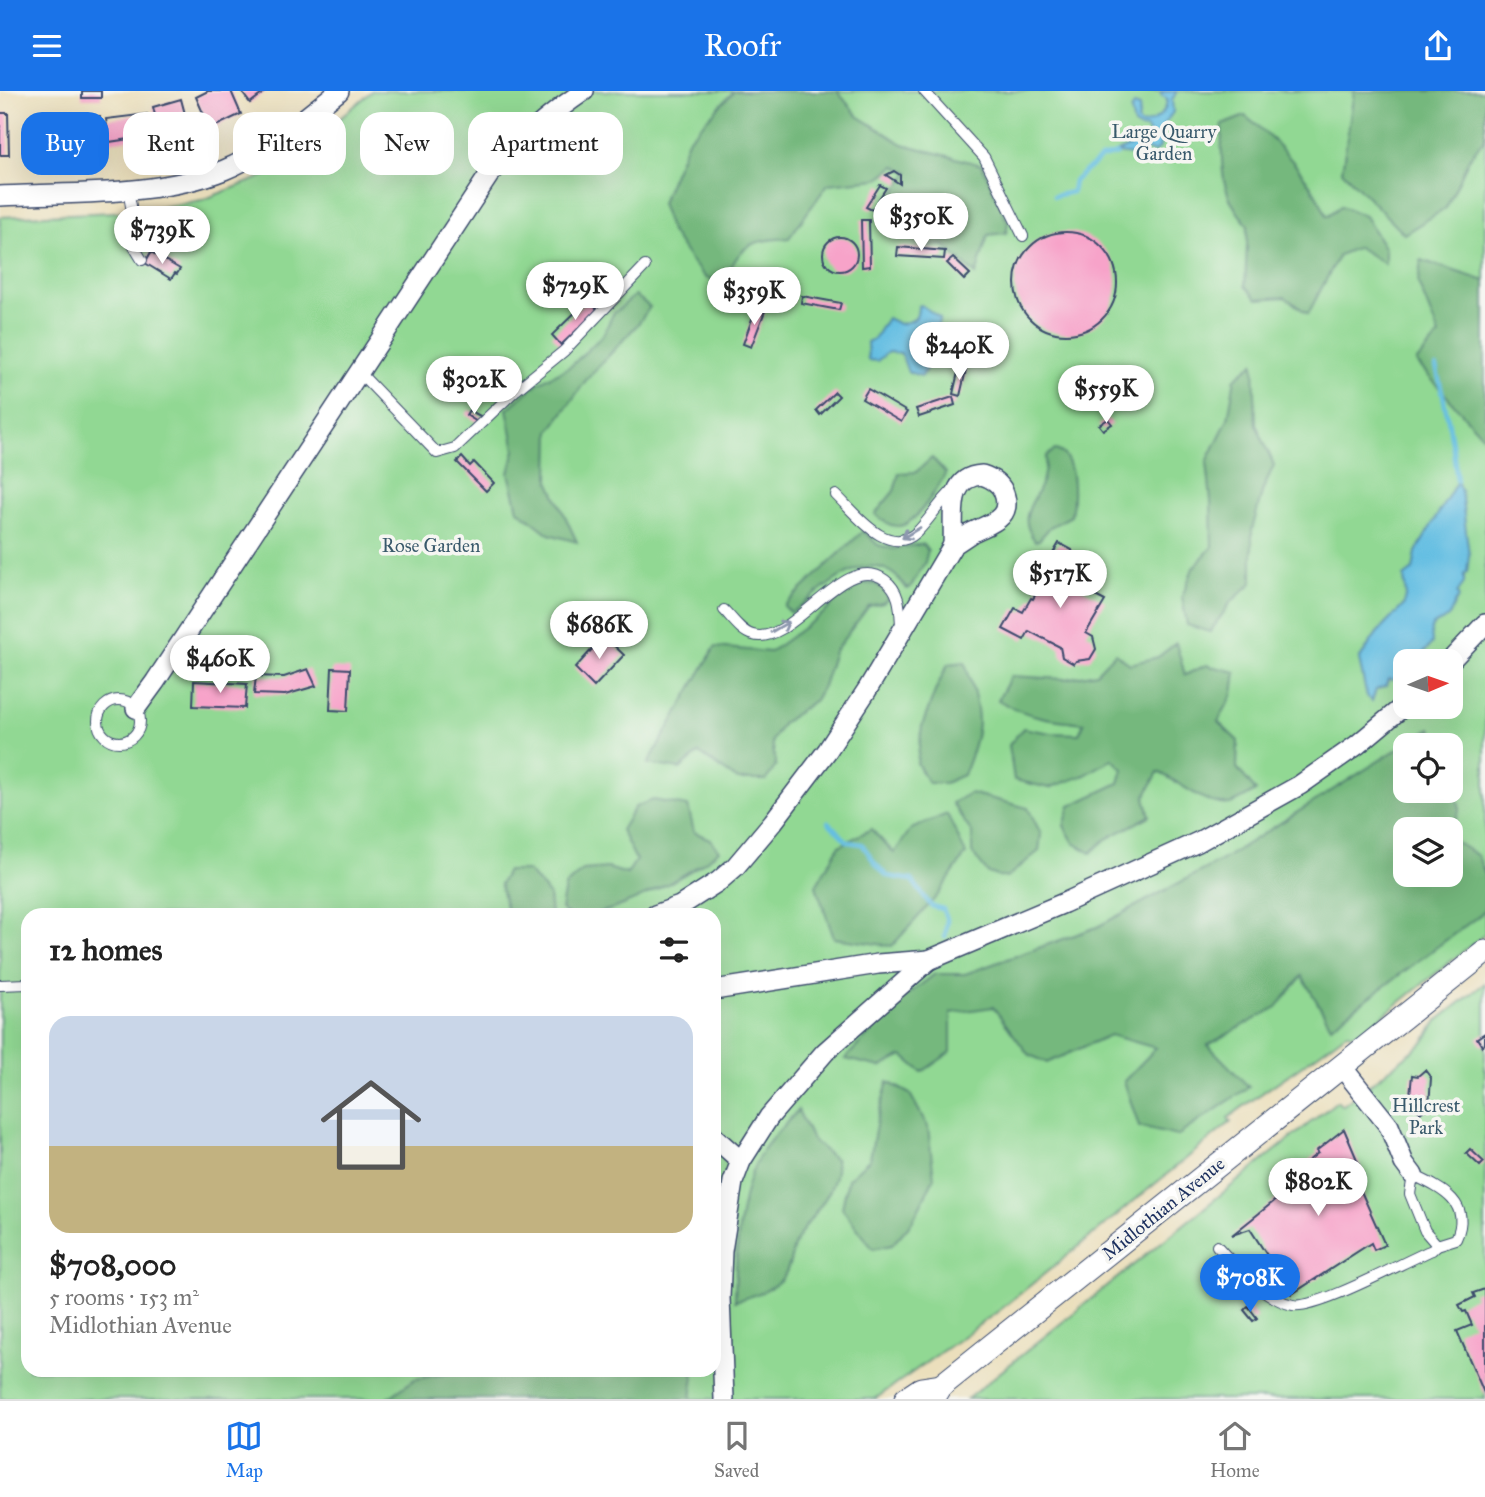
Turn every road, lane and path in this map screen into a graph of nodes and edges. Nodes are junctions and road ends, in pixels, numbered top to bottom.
1 (339, 91) edge
2 (584, 91) edge
3 (924, 91) edge
4 (128, 189) junction
5 (0, 196) edge
6 (156, 233) dead end
7 (1023, 236) dead end
8 (136, 238) junction
9 (142, 260) dead end
10 (645, 266) dead end
11 (359, 372) junction
12 (959, 485) junction
13 (836, 495) dead end
14 (953, 545) junction
15 (724, 610) dead end
16 (1485, 624) edge
17 (902, 631) junction
18 (1461, 649) edge
19 (136, 708) junction
20 (1393, 715) edge
21 (671, 908) edge
22 (1485, 952) edge
23 (929, 960) junction
24 (21, 984) edge
25 (0, 985) edge
26 (721, 989) edge
27 (1342, 1067) junction
28 (721, 1143) edge
29 (741, 1161) junction
30 (1413, 1175) junction
31 (1437, 1245) junction
32 (1217, 1246) dead end
33 (721, 1274) edge
34 (721, 1323) edge
35 (937, 1393) edge
36 (724, 1399) edge
37 (906, 1399) edge

1 - 4 street
2 - 11 street
3 - 7 lane
4 - 5 street
4 - 8 lane
6 - 8 lane
8 - 9 lane
10 - 11 lane
11 - 19 street
12 -> 13 lane
12 - 14 street
12 - 14 street
14 - 17 street
15 -> 17 lane
16 - 18 street
17 - 21 street
19 - 19 lane
20 - 23 street
22 - 27 street, Midlothian Avenue
23 - 26 street
23 - 29 street
24 - 25 lane
27 - 30 street
27 - 35 street, Midlothian Avenue
28 - 29 street
29 - 33 street
30 - 31 lane
30 - 31 lane
31 - 32 lane
34 - 36 street
35 - 37 street, Midlothian Avenue

